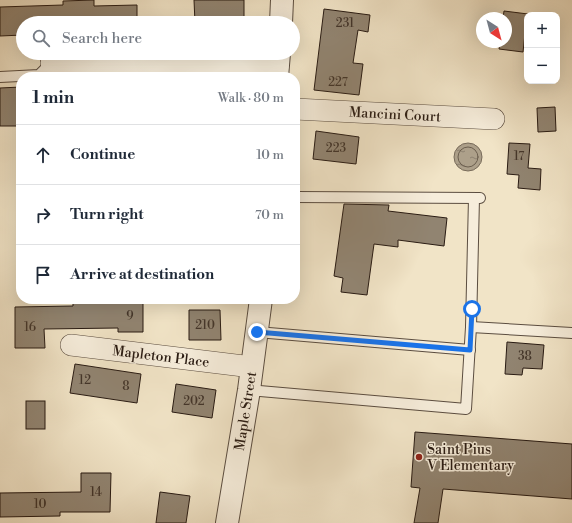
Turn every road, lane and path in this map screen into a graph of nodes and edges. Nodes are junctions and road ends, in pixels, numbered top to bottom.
1 (282, 0) edge
2 (281, 16) edge
3 (51, 63) joint
4 (278, 66) edge
5 (42, 72) edge
6 (16, 76) edge
7 (0, 77) edge
8 (300, 109) edge
9 (494, 119) dead end
10 (300, 197) edge
11 (261, 304) edge
12 (471, 327) junction
13 (257, 332) junction
14 (572, 333) edge
15 (71, 345) dead end
16 (470, 350) junction
17 (252, 367) junction
18 (249, 390) junction
19 (227, 523) edge

1 - 2 street
3 - 4 street
3 - 5 lane
6 - 7 lane
8 - 9 street, Mancini Court
10 - 12 lane
11 - 13 street, Maple Street
12 - 14 lane
12 - 16 lane
13 - 16 lane
13 - 17 street, Maple Street
15 - 17 street, Mapleton Place
16 - 18 lane
17 - 18 street, Maple Street
18 - 19 street, Maple Street

